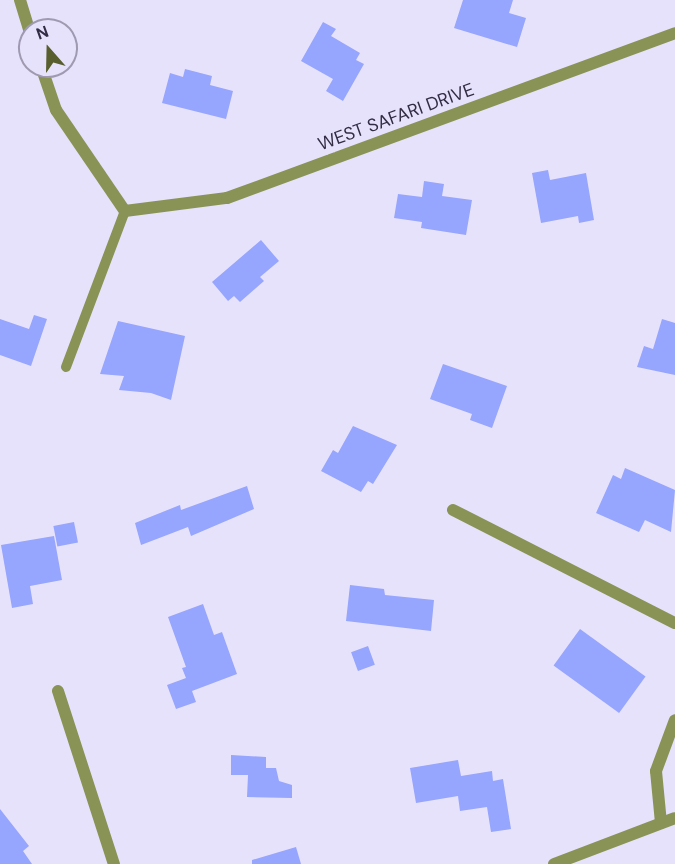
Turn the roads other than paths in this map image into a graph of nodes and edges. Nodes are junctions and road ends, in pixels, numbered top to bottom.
1 (20, 0) edge
2 (26, 18) edge
3 (675, 33) edge
4 (45, 78) edge
5 (125, 211) junction
6 (66, 367) dead end
7 (453, 510) dead end
8 (675, 623) edge
9 (58, 691) dead end
10 (675, 720) edge
11 (675, 818) edge
12 (661, 823) junction
13 (114, 864) edge
14 (554, 864) edge

1 - 2 street
3 - 5 street, WEST SAFARI DRIVE
4 - 5 street
5 - 6 lane
7 - 8 street
9 - 13 street
10 - 12 street
11 - 12 street
12 - 14 street

